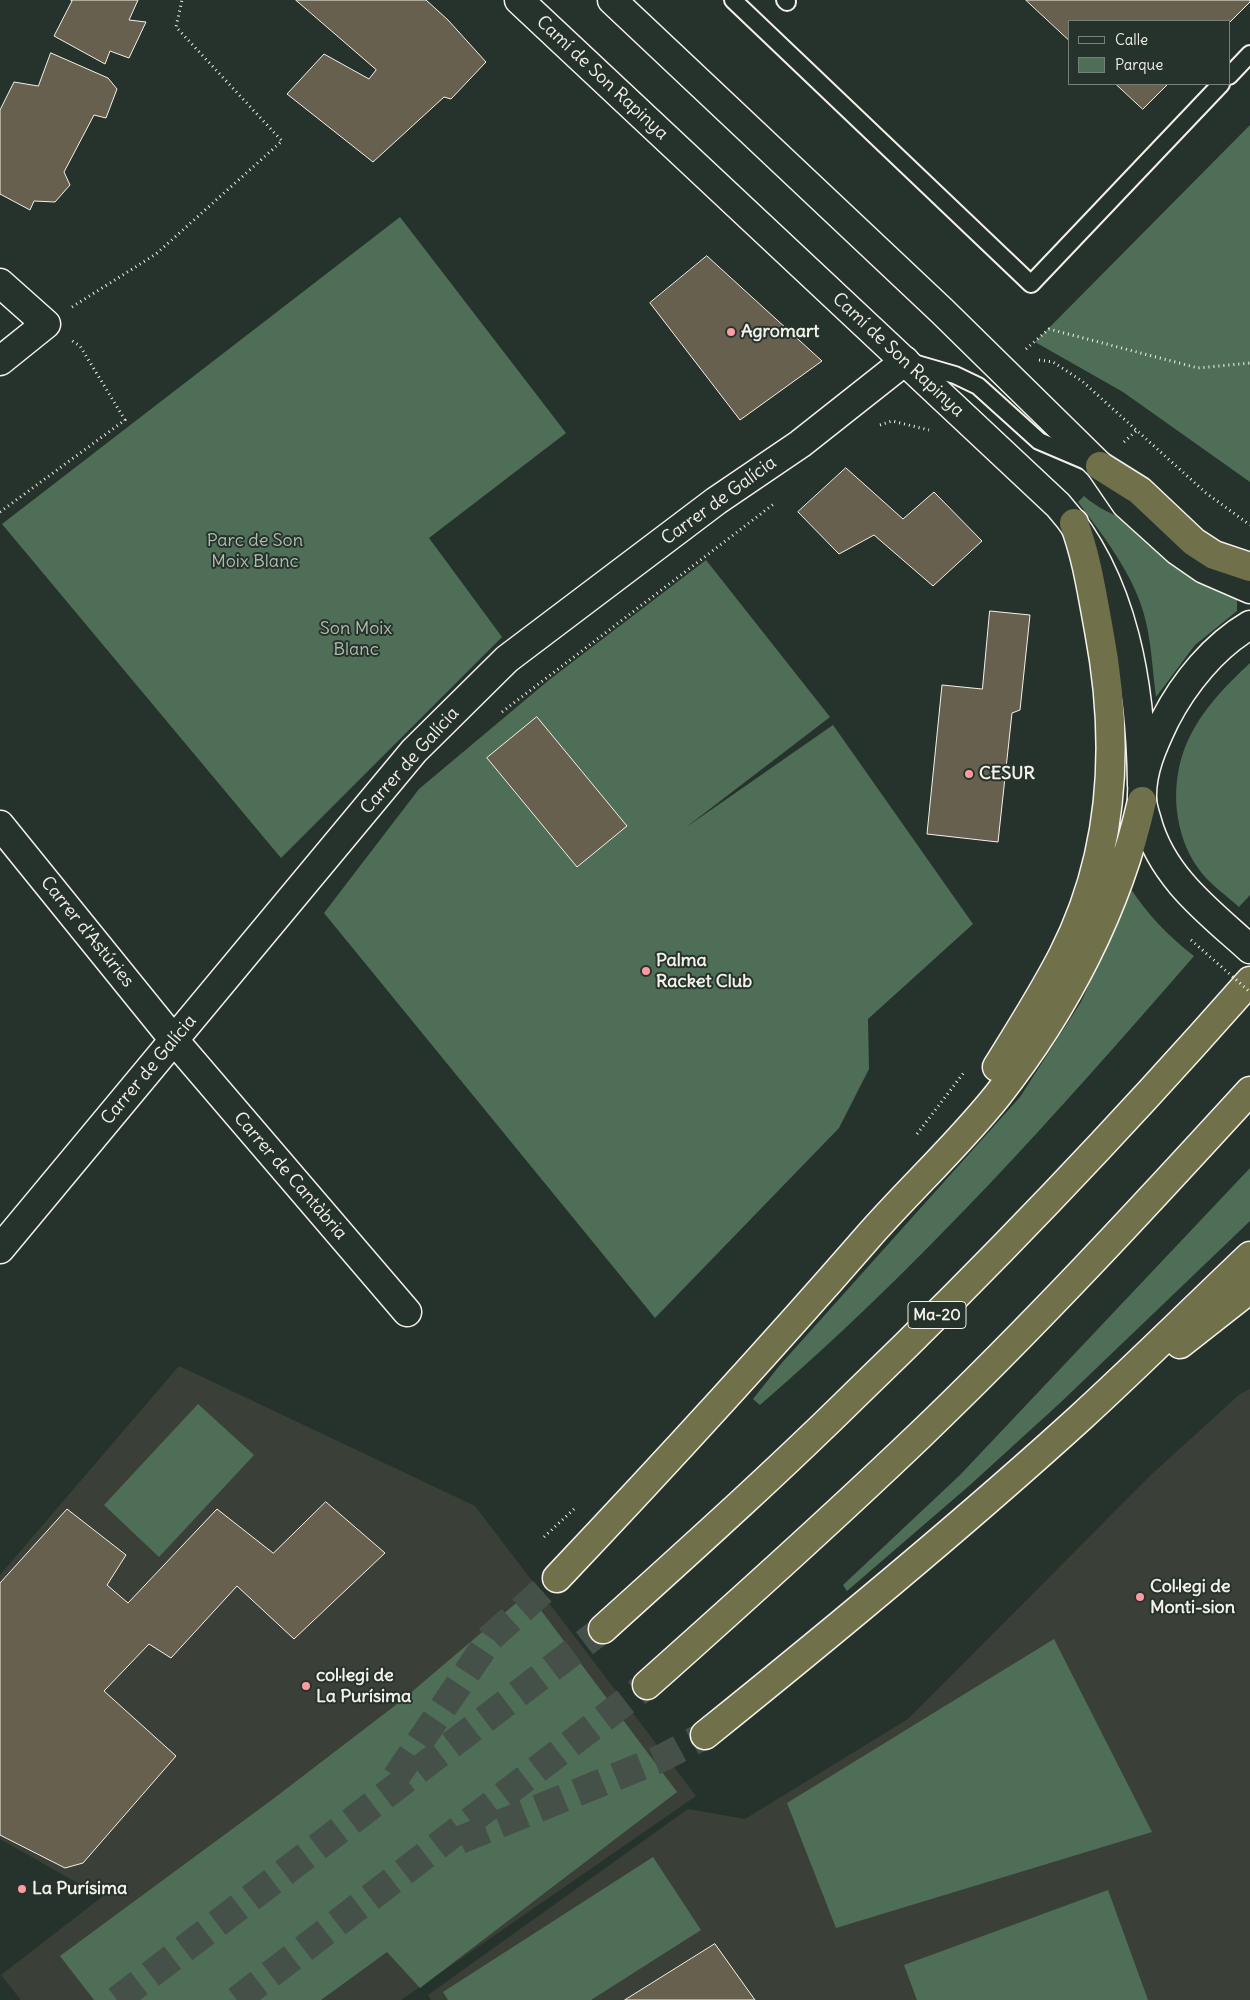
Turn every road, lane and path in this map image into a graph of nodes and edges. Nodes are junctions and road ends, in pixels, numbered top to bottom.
1 (182, 0) edge
2 (519, 0) edge
3 (612, 0) edge
4 (733, 0) edge
5 (1250, 54) edge
6 (1230, 75) edge
7 (1220, 85) edge
8 (0, 283) edge
9 (46, 324) junction
10 (1027, 355) dead end
11 (1031, 359) dead end
12 (0, 360) edge
13 (904, 361) junction
14 (1250, 363) edge
15 (874, 426) dead end
16 (936, 436) dead end
17 (1100, 466) junction
18 (779, 499) dead end
19 (0, 512) edge
20 (1074, 523) junction
21 (1250, 526) edge
22 (1250, 567) edge
23 (1250, 589) edge
24 (1250, 625) edge
25 (498, 716) dead end
26 (1142, 793) junction
27 (0, 824) edge
28 (1191, 940) dead end
29 (1250, 949) edge
30 (1250, 981) edge
31 (1250, 992) edge
32 (174, 1040) junction
33 (968, 1067) dead end
34 (1250, 1091) edge
35 (912, 1140) dead end
36 (934, 1168) junction
37 (0, 1249) edge
38 (1250, 1256) edge
39 (1250, 1288) edge
40 (407, 1312) dead end
41 (1080, 1418) junction
42 (580, 1504) dead end
43 (544, 1537) dead end
44 (557, 1578) tunnel mouth
45 (603, 1629) tunnel mouth
46 (647, 1685) tunnel mouth
47 (705, 1735) tunnel mouth

1 - 9 path
2 - 13 street, Camí de Son Rapinya
3 - 17 street
4 - 7 lane
5 - 6 lane
8 - 9 street
9 - 12 street
9 - 19 path
10 - 14 path
11 - 21 path
13 - 17 lane
13 - 20 street, Camí de Son Rapinya
13 - 32 street, Carrer de Galícia
15 - 16 path
17 - 22 highway
17 - 23 street
18 - 25 path
20 - 26 street, Camí de Son Rapinya
20 - 36 highway
24 - 26 street
26 - 29 street
26 - 36 highway
27 - 32 street, Carrer d'Astúries
28 - 31 path, bridge
30 - 45 highway, Ma-20
32 - 37 street, Carrer de Galícia
32 - 40 street, Carrer de Cantàbria
33 - 35 path
34 - 46 highway
36 - 44 highway
38 - 41 highway
39 - 41 highway
41 - 47 highway
42 - 43 path

